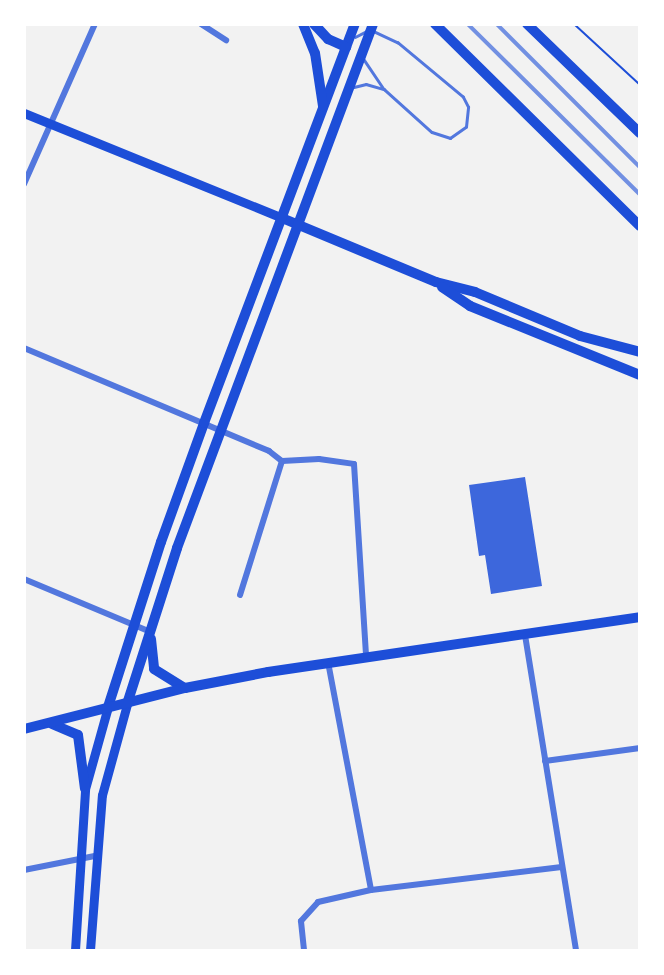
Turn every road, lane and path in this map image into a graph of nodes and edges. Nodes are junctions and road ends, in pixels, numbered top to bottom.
1 (95, 24) edge
2 (201, 24) edge
3 (303, 24) edge
4 (314, 24) edge
5 (355, 24) edge
6 (435, 24) edge
7 (527, 24) edge
8 (573, 24) edge
9 (372, 28) edge
10 (226, 40) dead end
11 (346, 47) junction
12 (361, 56) junction
13 (639, 85) edge
14 (384, 89) junction
15 (348, 90) junction
16 (323, 106) junction
17 (24, 113) edge
18 (52, 125) junction
19 (639, 134) edge
20 (24, 184) edge
21 (282, 218) junction
22 (298, 224) junction
23 (639, 226) edge
24 (436, 282) junction
25 (24, 348) edge
26 (639, 352) edge
27 (639, 375) edge
28 (204, 423) junction
29 (220, 430) junction
30 (282, 461) junction
31 (24, 579) edge
32 (240, 596) dead end
33 (639, 617) edge
34 (134, 626) junction
35 (150, 632) junction
36 (525, 635) junction
37 (366, 656) junction
38 (328, 662) junction
39 (185, 688) junction
40 (127, 704) junction
41 (107, 710) junction
42 (52, 724) junction
43 (24, 729) edge
44 (639, 748) edge
45 (545, 761) junction
46 (85, 789) junction
47 (95, 856) junction
48 (80, 858) junction
49 (562, 867) junction
50 (24, 870) edge
51 (370, 890) junction
52 (75, 950) edge
53 (90, 950) edge
54 (304, 950) edge
55 (576, 950) edge

1 - 18 street
2 - 10 street
3 - 16 highway
4 - 11 highway
5 - 11 main road
6 - 23 highway
7 - 19 highway
8 - 13 path
9 - 11 lane
9 - 12 main road
9 - 14 lane
11 - 12 main road
11 - 16 main road
12 - 14 lane
12 - 15 main road
14 - 15 lane
15 - 22 main road
16 - 21 main road
17 - 18 main road
18 - 20 street
18 - 21 main road
21 - 22 main road
21 - 28 main road
22 - 24 main road
22 - 29 main road
24 - 26 main road
24 - 27 main road
25 - 28 street
28 - 29 street
28 - 34 main road
29 - 30 street
29 - 35 main road
30 - 32 street
30 - 37 street
31 - 34 street
33 - 36 main road
34 - 35 street
34 - 41 main road
35 - 39 main road
35 - 40 main road
36 - 37 main road
36 - 45 street
37 - 38 main road
38 - 39 main road
38 - 51 street
39 - 40 main road
40 - 41 main road
40 - 47 main road
41 - 42 main road
41 - 46 main road
42 - 43 main road
42 - 46 main road
44 - 45 street
45 - 49 street
46 - 48 main road
47 - 48 street
47 - 53 main road
48 - 50 street
48 - 52 main road
49 - 51 street
49 - 55 street
51 - 54 street

